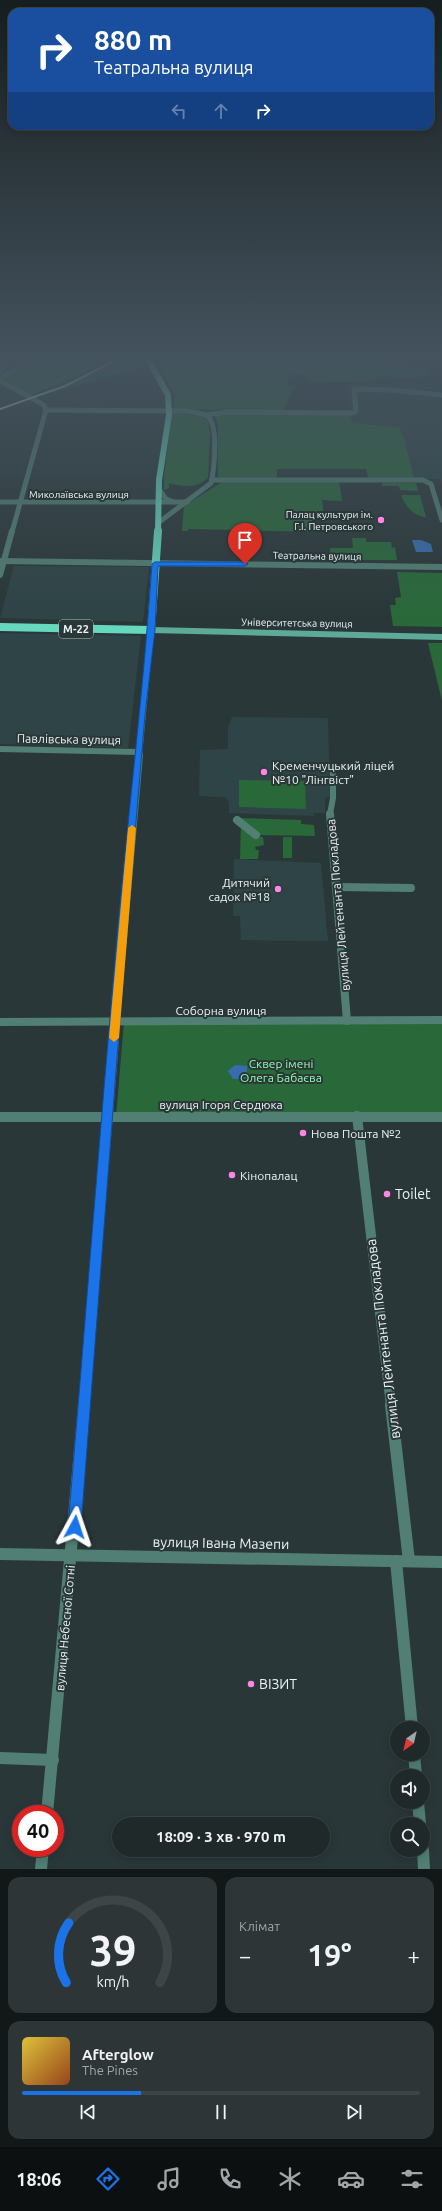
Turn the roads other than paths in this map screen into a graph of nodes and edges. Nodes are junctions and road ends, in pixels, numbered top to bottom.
1 (38, 442) edge
2 (165, 442) edge
3 (213, 442) edge
4 (212, 480) junction
5 (159, 489) junction
6 (0, 502) edge
7 (19, 502) junction
8 (177, 502) junction
9 (187, 502) junction
10 (158, 503) junction
11 (442, 520) edge
12 (158, 523) junction
13 (2, 561) edge
14 (155, 564) junction
15 (442, 567) edge
16 (0, 575) edge
17 (0, 627) edge
18 (151, 630) junction
19 (442, 637) edge
20 (0, 749) edge
21 (138, 752) junction
22 (333, 767) dead end
23 (330, 814) joint
24 (237, 820) dead end
25 (256, 835) dead end
26 (337, 887) junction
27 (411, 888) dead end
28 (442, 1020) edge
29 (348, 1021) junction
30 (0, 1022) edge
31 (115, 1022) junction
32 (357, 1116) junction
33 (0, 1117) edge
34 (108, 1117) junction
35 (442, 1117) edge
36 (0, 1554) edge
37 (72, 1555) junction
38 (403, 1561) junction
39 (442, 1562) edge
40 (412, 1721) edge
41 (0, 1758) edge
42 (53, 1760) junction
43 (48, 1805) edge
44 (42, 1857) edge
45 (423, 1857) edge
46 (41, 1869) edge
47 (424, 1869) edge

1 - 7 street
2 - 5 highway, вулиця Небесної Сотні, bridge
3 - 4 street
4 - 9 street
4 - 11 street
5 - 8 street
5 - 10 highway, вулиця Небесної Сотні
6 - 7 street, Миколаївська вулиця
7 - 10 street, Миколаївська вулиця
7 - 13 street
8 - 9 street, Миколаївська вулиця
8 - 10 street, Миколаївська вулиця
9 - 12 street
10 - 12 highway, вулиця Небесної Сотні
12 - 14 highway, вулиця Небесної Сотні
13 - 14 street, Театральна вулиця
13 - 16 street
14 - 15 street, Театральна вулиця
14 - 18 highway, вулиця Небесної Сотні
17 - 18 highway, М-22
18 - 19 main road, Університетська вулиця
18 - 21 street, вулиця Небесної Сотні
20 - 21 street, Павлівська вулиця
21 - 31 street, вулиця Небесної Сотні
22 - 23 street, вулиця Лейтенанта Покладова
23 - 26 street, вулиця Лейтенанта Покладова
24 - 25 street
26 - 27 street
26 - 29 street, вулиця Лейтенанта Покладова
28 - 29 street, Соборна вулиця
29 - 31 street, Соборна вулиця
30 - 31 street, Соборна вулиця
31 - 34 street, вулиця Небесної Сотні
32 - 34 street, вулиця Ігоря Сердюка
32 - 35 street, вулиця Ігоря Сердюка
32 - 38 street, вулиця Лейтенанта Покладова
33 - 34 street, вулиця Ігоря Сердюка
34 - 37 street, вулиця Небесної Сотні
36 - 37 street, вулиця Івана Мазепи
37 - 38 street, вулиця Івана Мазепи
37 - 42 street, вулиця Небесної Сотні
38 - 39 street, вулиця Івана Мазепи
38 - 40 street, вулиця Лейтенанта Покладова
41 - 42 street
42 - 43 street, вулиця Небесної Сотні
44 - 46 street
45 - 47 street

